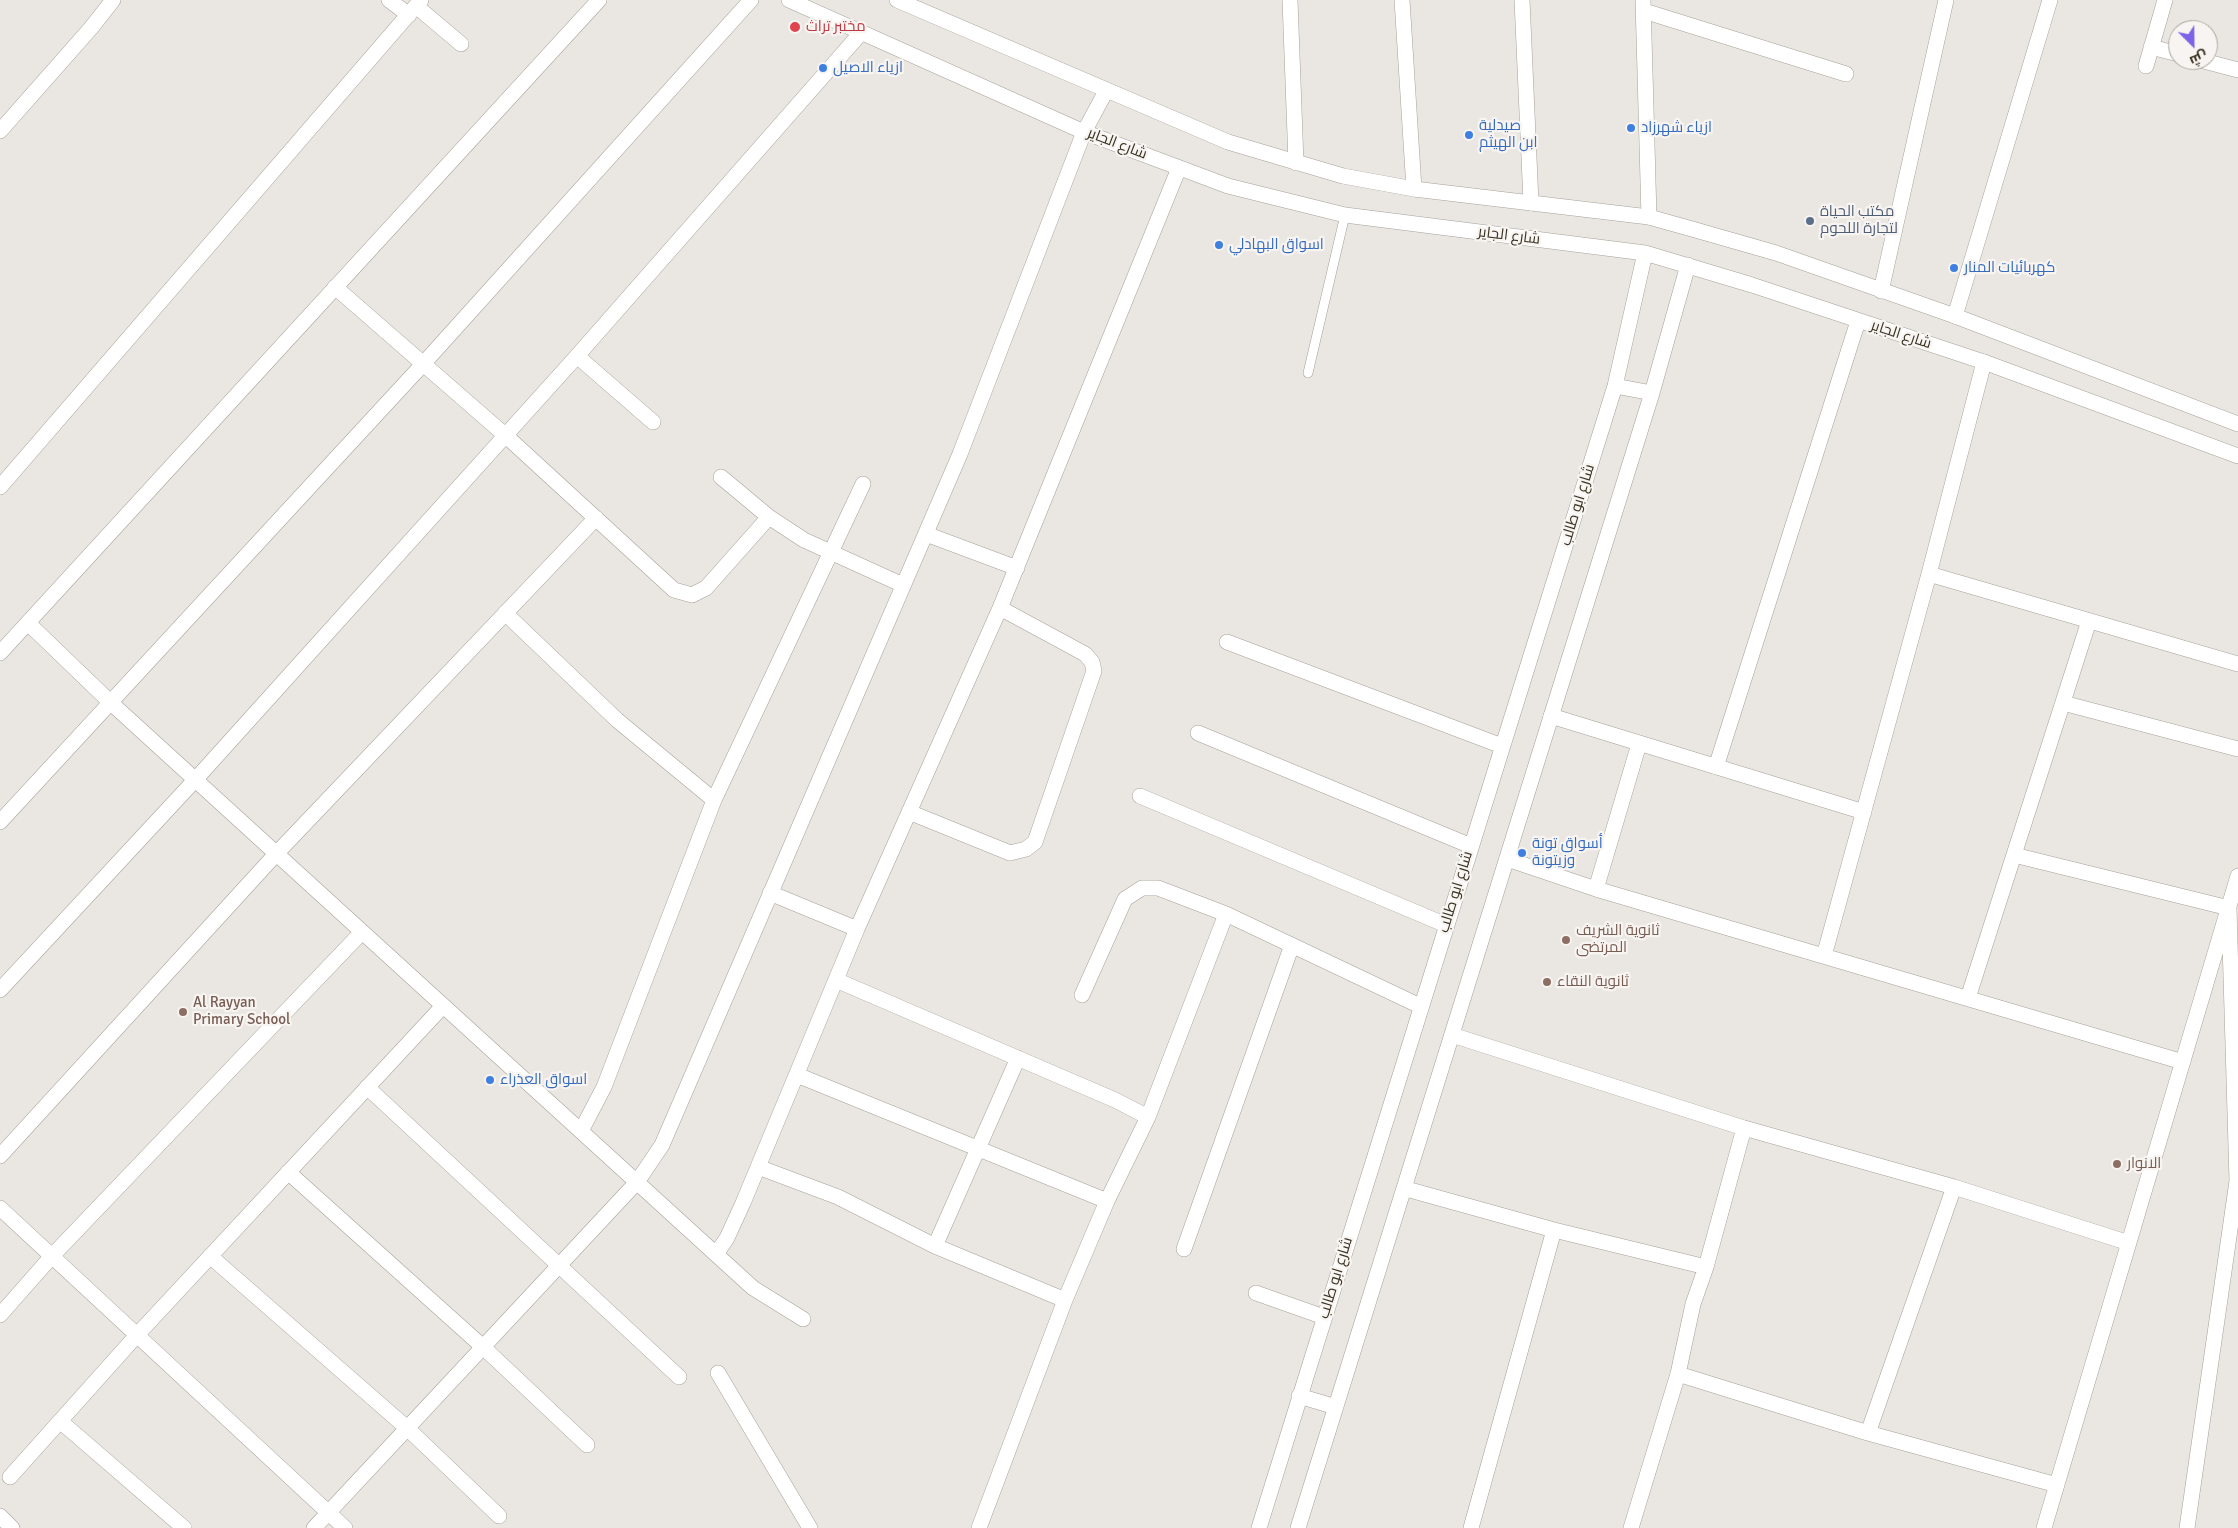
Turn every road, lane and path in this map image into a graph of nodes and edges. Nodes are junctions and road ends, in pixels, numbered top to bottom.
1 (113, 0) edge
2 (389, 0) edge
3 (599, 0) edge
4 (751, 0) edge
5 (788, 0) edge
6 (897, 0) edge
7 (1290, 0) edge
8 (1402, 0) edge
9 (1522, 0) edge
10 (1946, 0) edge
11 (2050, 0) edge
12 (2165, 0) edge
13 (915, 4) edge
14 (1643, 6) edge
15 (415, 7) edge
16 (860, 34) junction
17 (461, 44) dead end
18 (2151, 47) junction
19 (2168, 51) edge
20 (2218, 65) edge
21 (2146, 66) dead end
22 (2238, 70) edge
23 (1846, 74) dead end
24 (1106, 91) junction
25 (0, 132) edge
26 (1084, 132) junction
27 (1296, 163) junction
28 (1179, 168) junction
29 (1414, 190) junction
30 (1531, 203) junction
31 (1345, 215) junction
32 (1649, 218) junction
33 (1645, 253) junction
34 (1688, 265) junction
35 (335, 287) junction
36 (1881, 290) junction
37 (1955, 316) junction
38 (1858, 321) junction
39 (577, 356) junction
40 (1984, 362) junction
41 (424, 363) junction
42 (1308, 373) dead end
43 (1615, 386) junction
44 (1652, 393) junction
45 (652, 422) dead end
46 (2238, 424) edge
47 (505, 435) junction
48 (2238, 456) edge
49 (721, 478) dead end
50 (863, 484) dead end
51 (0, 487) edge
52 (769, 517) junction
53 (596, 518) junction
54 (926, 534) junction
55 (830, 552) junction
56 (1017, 568) junction
57 (1929, 574) junction
58 (903, 585) junction
59 (1000, 608) junction
60 (505, 613) junction
61 (2089, 620) junction
62 (28, 623) junction
63 (1227, 642) dead end
64 (0, 654) edge
65 (2238, 664) edge
66 (110, 702) junction
67 (2062, 703) junction
68 (1551, 716) junction
69 (1198, 733) dead end
70 (1640, 744) junction
71 (1502, 746) junction
72 (2238, 750) edge
73 (1716, 767) junction
74 (195, 780) junction
75 (1140, 796) dead end
76 (714, 800) junction
77 (909, 812) junction
78 (1864, 812) junction
79 (0, 822) edge
80 (1471, 846) junction
81 (276, 854) junction
82 (2014, 856) junction
83 (1507, 859) junction
84 (2238, 876) edge
85 (1596, 889) junction
86 (770, 893) junction
87 (2228, 908) junction
88 (1226, 914) junction
89 (1446, 924) junction
90 (857, 929) junction
91 (362, 932) junction
92 (1292, 945) junction
93 (1824, 956) junction
94 (836, 980) junction
95 (0, 990) edge
96 (1082, 995) dead end
97 (1968, 998) junction
98 (443, 1006) junction
99 (1420, 1006) junction
100 (1452, 1035) junction
101 (1018, 1058) junction
102 (2183, 1062) junction
103 (797, 1075) junction
104 (367, 1087) junction
105 (1148, 1117) junction
106 (1744, 1128) junction
107 (580, 1131) junction
108 (977, 1148) junction
109 (0, 1156) edge
110 (758, 1166) junction
111 (288, 1172) junction
112 (637, 1182) junction
113 (1954, 1187) junction
114 (1410, 1190) dead end
115 (1107, 1201) junction
116 (0, 1208) edge
117 (1554, 1230) junction
118 (2129, 1243) junction
119 (935, 1246) junction
120 (1184, 1250) dead end
121 (716, 1254) junction
122 (52, 1256) junction
123 (210, 1256) junction
124 (560, 1265) junction
125 (1706, 1267) junction
126 (1256, 1293) dead end
127 (1065, 1300) junction
128 (0, 1315) edge
129 (1324, 1317) junction
130 (804, 1319) dead end
131 (137, 1335) junction
132 (482, 1347) junction
133 (718, 1373) dead end
134 (1678, 1374) junction
135 (679, 1377) dead end
136 (1299, 1396) junction
137 (1336, 1407) junction
138 (60, 1421) junction
139 (407, 1428) junction
140 (1868, 1433) junction
141 (587, 1445) dead end
142 (10, 1477) dead end
143 (2057, 1484) junction
144 (328, 1513) junction
145 (0, 1516) edge
146 (499, 1516) dead end
147 (1635, 1527) edge
148 (12, 1528) edge
149 (184, 1528) edge
150 (314, 1528) edge
151 (345, 1528) edge
152 (810, 1528) edge
153 (979, 1528) edge
154 (1259, 1528) edge
155 (1298, 1528) edge
156 (1470, 1528) edge
157 (2044, 1528) edge
158 (2187, 1528) edge

1 - 25 street
2 - 15 street
3 - 35 street
4 - 41 street
5 - 16 street, شارع الجاير
6 - 13 street
7 - 27 street
8 - 29 street
9 - 30 street
10 - 36 street
11 - 37 street
12 - 18 street
13 - 24 street
14 - 23 street
14 - 32 street
15 - 17 street
15 - 51 street
16 - 26 street, شارع الجاير
16 - 39 street
18 - 19 street
18 - 21 street
20 - 22 street
24 - 26 street
24 - 27 street
26 - 28 street, شارع الجاير
26 - 54 street
27 - 29 street
28 - 31 street, شارع الجاير
28 - 56 street
29 - 30 street
30 - 32 street
31 - 33 street, شارع الجاير
31 - 42 lane
32 - 36 street
33 - 34 street, شارع الجاير
33 - 43 street, شارع ابو طالب
34 - 38 street, شارع الجاير
34 - 44 street
35 - 41 street
35 - 62 street
36 - 37 street
37 - 46 street
38 - 40 street, شارع الجاير
38 - 73 street
39 - 45 street
39 - 47 street
40 - 48 street, شارع الجاير
40 - 57 street
41 - 47 street
41 - 66 street
43 - 44 street
43 - 71 street, شارع ابو طالب
44 - 68 street
47 - 53 street
47 - 74 street
49 - 52 street
50 - 55 street
52 - 53 street
52 - 55 street
53 - 60 street
54 - 56 street
54 - 58 street
55 - 58 street
55 - 76 street
56 - 59 street
57 - 61 street
57 - 78 street
58 - 86 street
59 - 77 street
59 - 77 street
60 - 76 street
60 - 81 street
61 - 65 street
61 - 67 street
62 - 64 street
62 - 66 street
63 - 71 street
66 - 74 street
66 - 79 street
67 - 72 street
67 - 82 street
68 - 70 street
68 - 83 street
69 - 80 street
70 - 73 street
70 - 85 street
71 - 80 street, شارع ابو طالب
73 - 78 street
74 - 81 street
74 - 95 street
75 - 89 street
76 - 107 street
77 - 90 street
78 - 93 street
80 - 89 street, شارع ابو طالب
81 - 91 street
81 - 109 street
82 - 87 street
82 - 97 street
83 - 85 street
83 - 100 street
84 - 87 street
85 - 93 street
86 - 90 street
86 - 112 street
87 - 102 street
87 - 158 street
88 - 92 street
88 - 96 street
88 - 105 street
89 - 99 street, شارع ابو طالب
90 - 94 street
91 - 98 street
91 - 122 street
92 - 99 street
92 - 120 street
93 - 97 street
94 - 101 street
94 - 103 street
97 - 102 street
98 - 104 street
98 - 107 street
99 - 129 street, شارع ابو طالب
100 - 106 street
100 - 137 street
101 - 105 street
101 - 108 street
102 - 118 street
103 - 108 street
103 - 110 street
104 - 111 street
104 - 124 street
105 - 115 street
106 - 113 street
106 - 125 street
107 - 112 street
108 - 115 street
108 - 119 street
110 - 119 street
110 - 121 street
111 - 123 street
111 - 132 street
112 - 121 street
112 - 124 street
113 - 118 street
113 - 140 street
114 - 117 street
115 - 127 street
116 - 122 street
117 - 125 street
117 - 156 street
118 - 143 street
119 - 127 street
121 - 130 street
122 - 128 street
122 - 131 street
123 - 131 street
123 - 139 street
124 - 132 street
124 - 135 street
125 - 134 street
126 - 129 street
127 - 153 street
129 - 136 street, شارع ابو طالب
131 - 138 street
131 - 144 street
132 - 139 street
132 - 141 street
133 - 152 street
134 - 140 street
134 - 147 street
136 - 137 street
136 - 154 street, شارع ابو طالب
137 - 155 street
138 - 142 street
138 - 149 street
139 - 144 street
139 - 146 street
140 - 143 street
143 - 157 street
144 - 150 street
144 - 151 street
145 - 148 street

